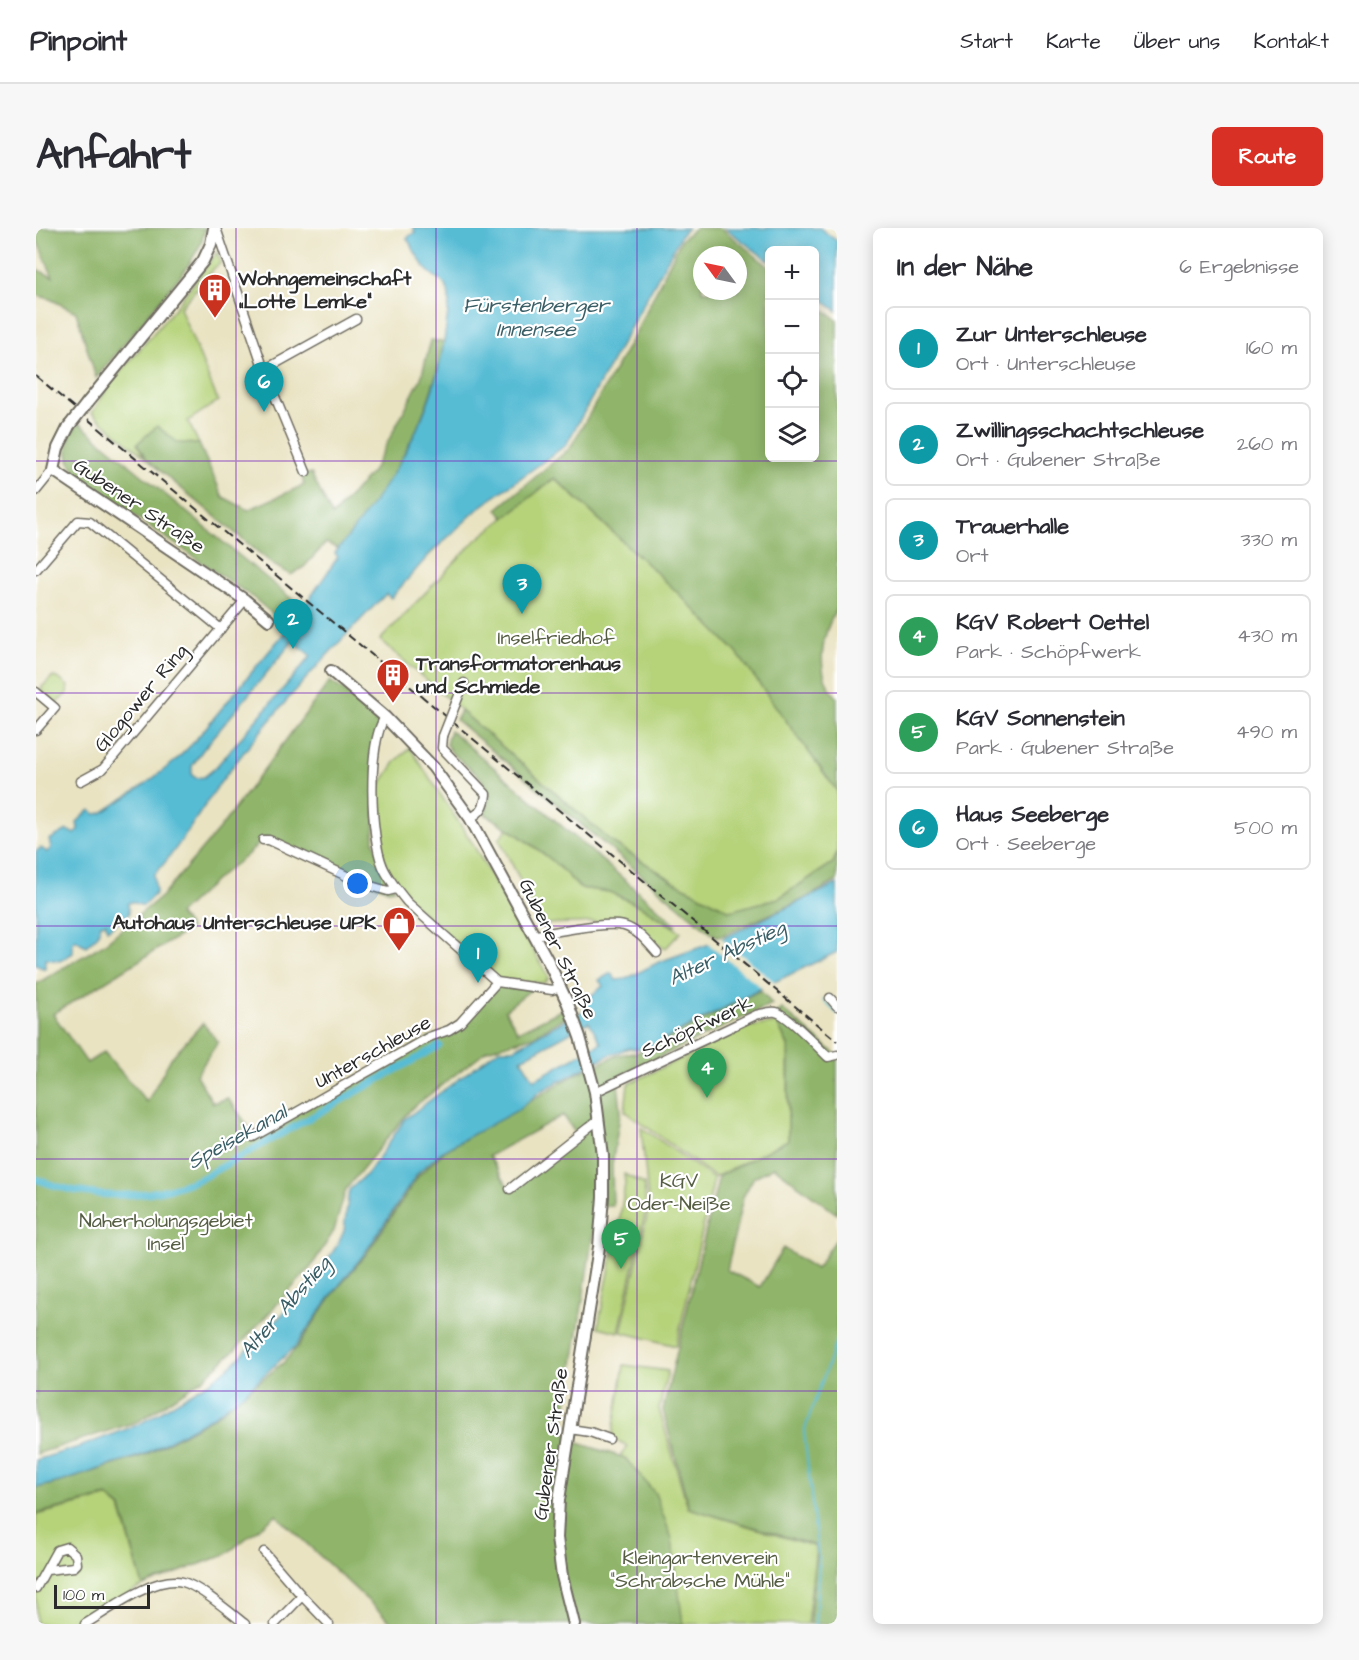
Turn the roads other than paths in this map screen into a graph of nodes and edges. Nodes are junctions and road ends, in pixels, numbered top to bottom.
1 (215, 228) edge
2 (356, 319) dead end
3 (264, 370) junction
4 (53, 470) junction
5 (306, 472) dead end
6 (36, 491) edge
7 (36, 570) edge
8 (245, 600) junction
9 (269, 620) dead end
10 (221, 629) junction
11 (330, 670) dead end
12 (464, 683) dead end
13 (36, 692) edge
14 (386, 717) junction
15 (36, 730) edge
16 (81, 781) dead end
17 (470, 818) junction
18 (263, 840) dead end
19 (396, 889) junction
20 (535, 935) junction
21 (657, 953) dead end
22 (497, 982) junction
23 (561, 987) junction
24 (830, 998) dead end
25 (837, 1006) edge
26 (837, 1055) edge
27 (595, 1092) junction
28 (598, 1120) junction
29 (253, 1137) dead end
30 (510, 1189) dead end
31 (570, 1429) junction
32 (609, 1439) dead end
33 (264, 1552) dead end
34 (47, 1570) dead end
35 (36, 1588) edge
36 (302, 1596) junction
37 (85, 1624) edge
38 (245, 1624) edge
39 (275, 1624) edge
40 (329, 1624) edge
41 (574, 1624) edge

1 - 3 street
1 - 4 main road, Gubener Straße, bridge
2 - 3 street
3 - 5 street
4 - 6 street
4 - 8 main road, Gubener Straße
7 - 10 street
8 - 9 main road, Gubener Straße
8 - 10 street, Glogower Ring
10 - 16 street, Glogower Ring
11 - 14 main road, Gubener Straße
12 - 17 street, bridge
13 - 15 street
14 - 17 main road, Gubener Straße
14 - 19 street
17 - 20 main road, Gubener Straße
18 - 19 street
19 - 22 street
20 - 21 street
20 - 23 main road, Gubener Straße
22 - 23 street
22 - 29 street, Unterschleuse
23 - 27 main road, Gubener Straße
24 - 25 street
26 - 27 street, Schöpfwerk
27 - 28 main road, Gubener Straße
28 - 30 street
28 - 31 main road, Gubener Straße
31 - 32 street
31 - 41 main road, Gubener Straße
33 - 36 street
34 - 35 street
36 - 39 street
36 - 40 street
37 - 38 street

